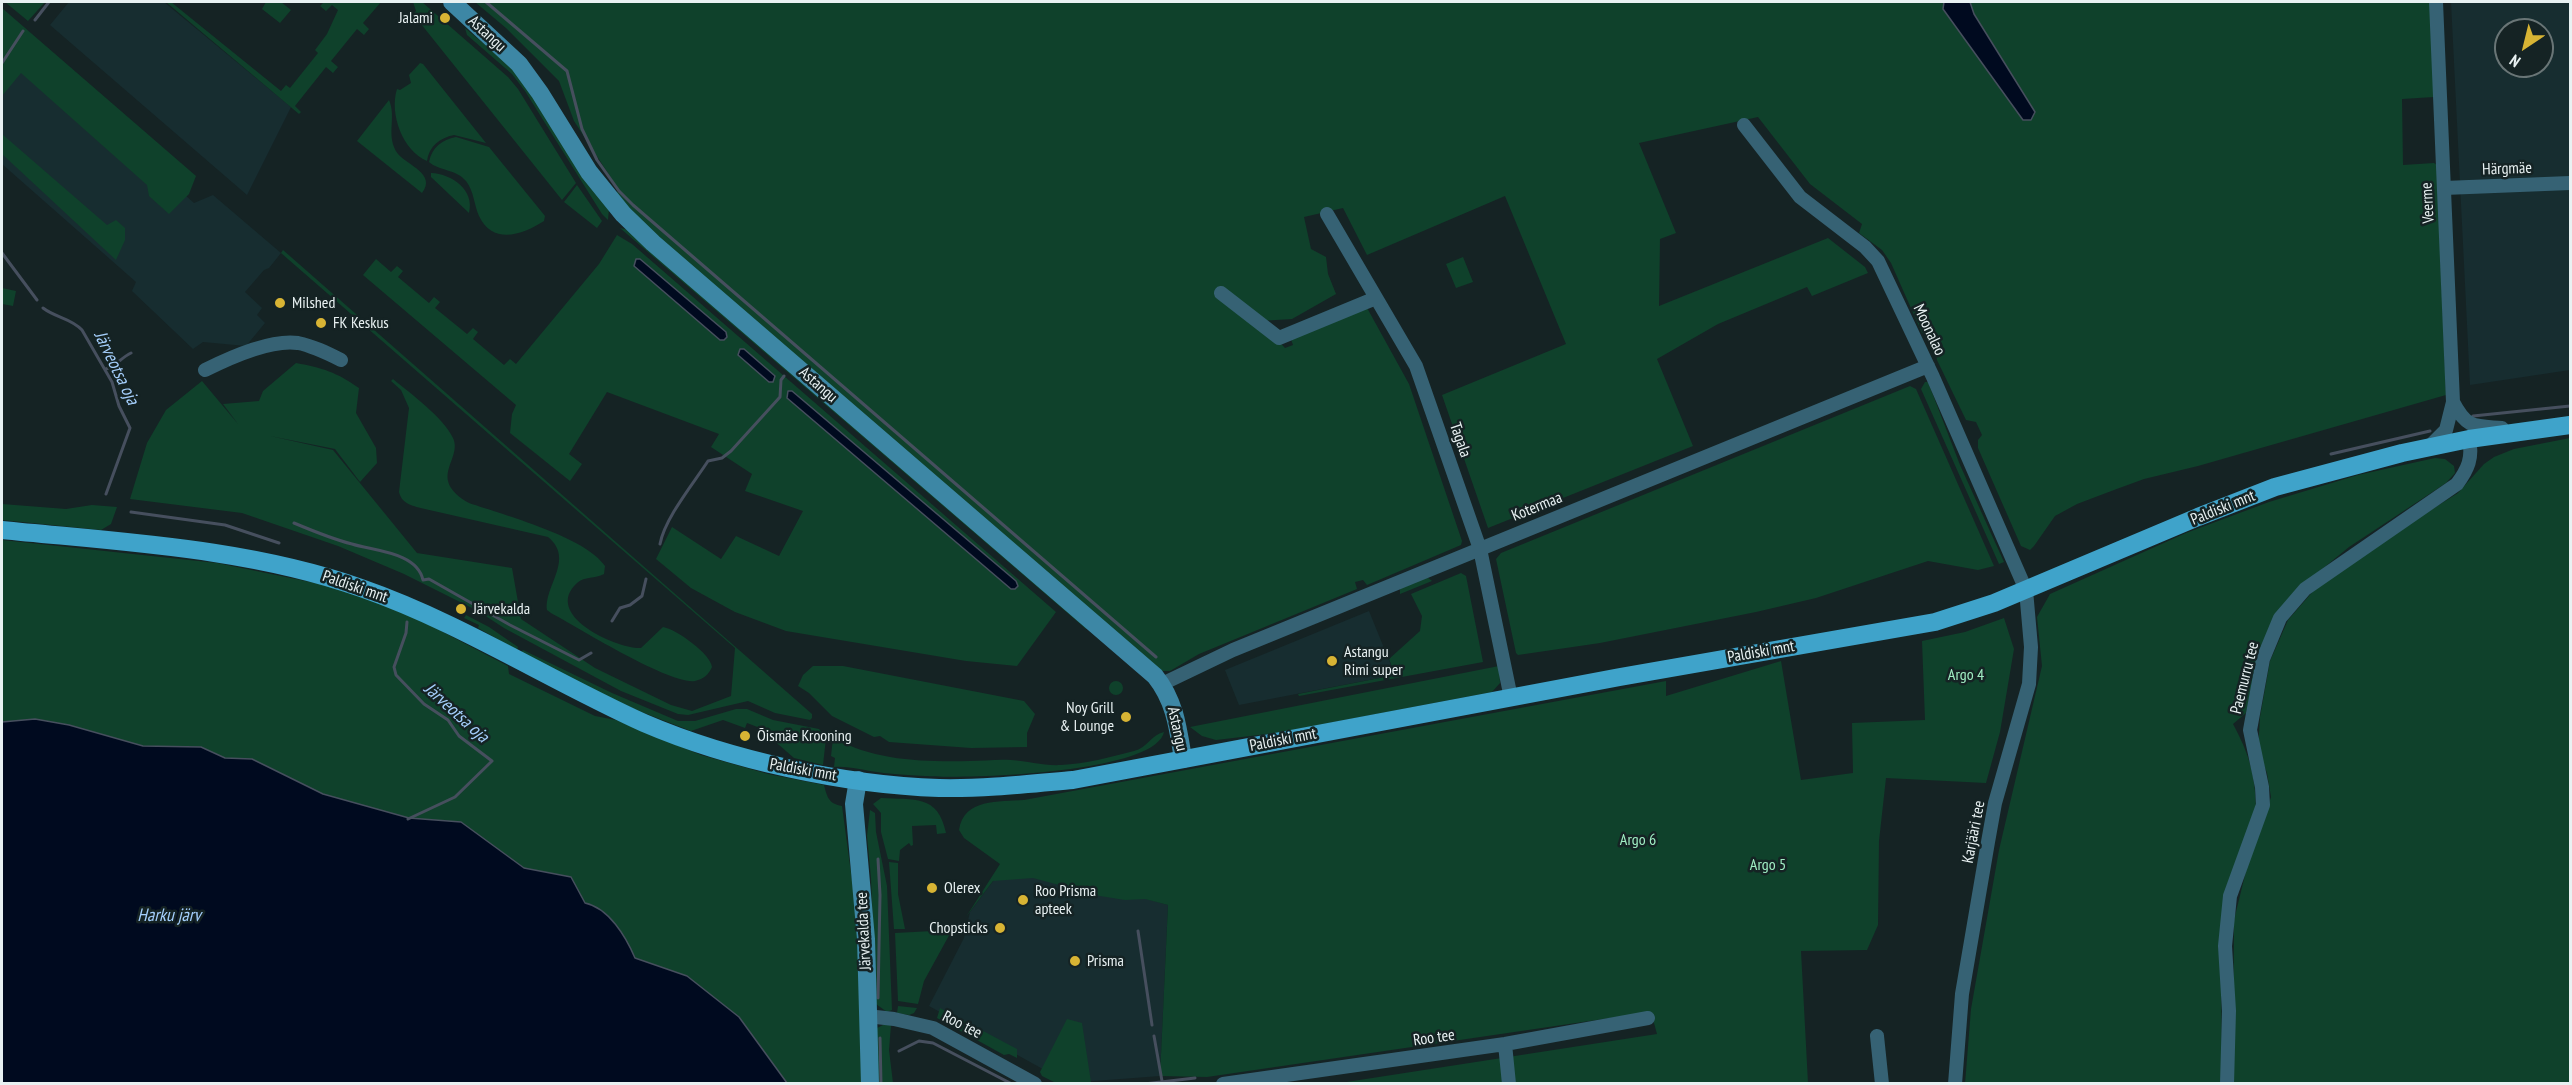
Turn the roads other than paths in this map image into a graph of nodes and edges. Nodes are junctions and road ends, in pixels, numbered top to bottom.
1 (452, 2) edge
2 (2436, 2) edge
3 (1744, 125) dead end
4 (2571, 183) edge
5 (2444, 188) junction
6 (1327, 214) dead end
7 (1221, 293) dead end
8 (1376, 298) junction
9 (341, 360) dead end
10 (1928, 366) junction
11 (205, 370) dead end
12 (2453, 402) junction
13 (2571, 425) edge
14 (2522, 431) junction
15 (2469, 439) junction
16 (2428, 448) junction
17 (2, 530) edge
18 (1480, 549) junction
19 (2026, 590) junction
20 (1162, 684) junction
21 (1511, 698) junction
22 (1183, 759) junction
23 (858, 780) junction
24 (867, 1016) junction
25 (1648, 1018) dead end
26 (1877, 1036) dead end
27 (1505, 1044) junction
28 (870, 1083) edge
29 (1035, 1083) edge
30 (1223, 1083) edge
31 (1509, 1083) edge
32 (1882, 1083) edge
33 (1955, 1083) edge
34 (2228, 1083) edge

1 - 20 street, Astangu
2 - 5 street, Veerme
3 - 10 street, Moonalao
4 - 5 street, Härgmäe
5 - 12 street, Veerme
6 - 8 street, Tagala
7 - 8 street
8 - 18 street, Tagala
9 - 11 street
10 - 18 street, Kotermaa
10 - 19 street, Moonalao
12 - 14 street
12 - 16 street, Veerme
13 - 14 main road, Paldiski mnt
14 - 15 main road, Paldiski mnt
15 - 16 main road, Paldiski mnt
15 - 34 street, Paemurru tee
16 - 19 main road, Paldiski mnt
17 - 23 main road, Paldiski mnt
18 - 20 street, Kotermaa
18 - 21 street, Tagala
19 - 21 main road, Paldiski mnt
19 - 33 street, Karjääri tee
20 - 22 street, Astangu
21 - 22 main road, Paldiski mnt
22 - 23 main road, Paldiski mnt
23 - 24 street, Järvekalda tee
24 - 28 street, Järvekalda tee
24 - 29 street, Roo tee
25 - 27 street, Roo tee
26 - 32 street
27 - 30 street, Roo tee
27 - 31 street

